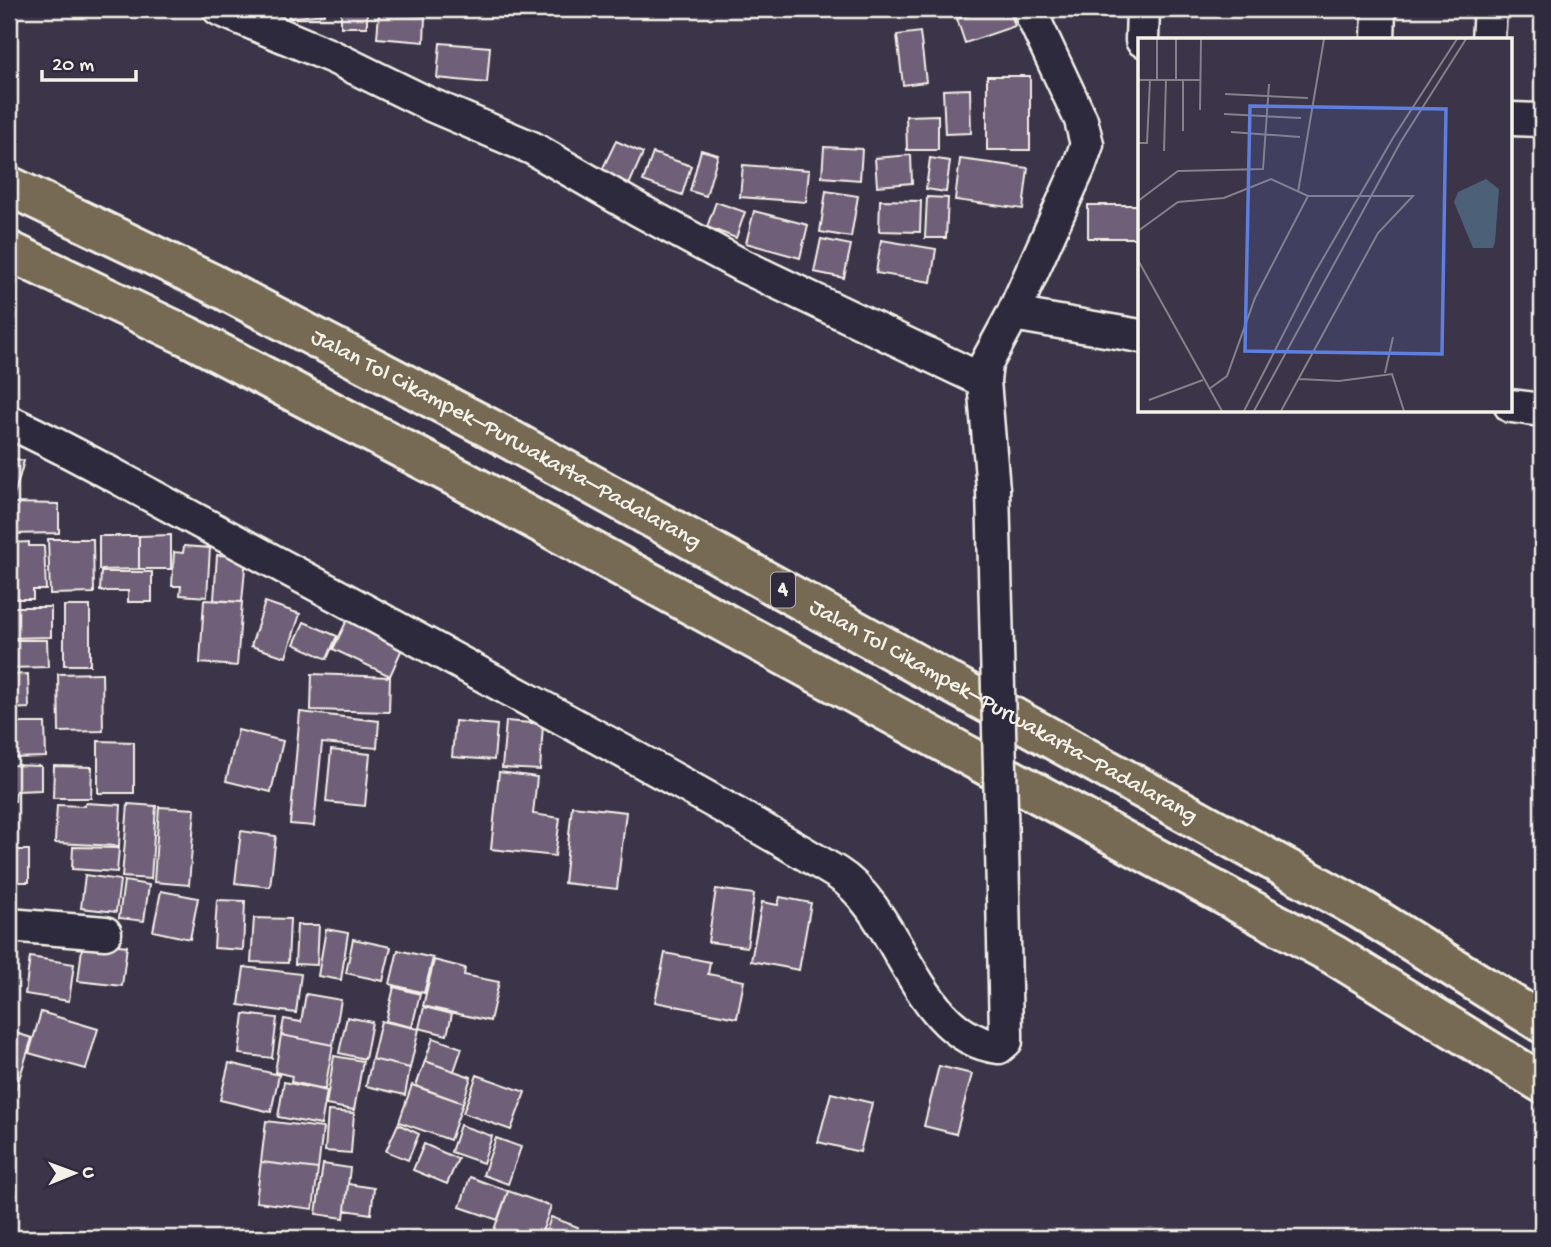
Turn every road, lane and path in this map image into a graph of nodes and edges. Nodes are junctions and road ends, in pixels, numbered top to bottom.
1 (219, 9) edge
2 (1029, 9) edge
3 (1143, 9) edge
4 (1379, 9) edge
5 (1490, 9) edge
6 (1142, 38) edge
7 (1378, 38) edge
8 (1488, 38) edge
9 (1512, 119) edge
10 (1542, 120) edge
11 (9, 186) edge
12 (9, 251) edge
13 (1013, 314) junction
14 (1138, 336) edge
15 (984, 382) junction
16 (1512, 406) edge
17 (1542, 410) edge
18 (9, 422) edge
19 (9, 925) edge
20 (105, 933) dead end
21 (1542, 1023) edge
22 (1542, 1083) edge

1 - 15 street
2 - 13 street
3 - 6 street
4 - 7 street
5 - 8 street
9 - 10 street
11 - 21 highway, Jalan Tol Cikampek–Purwakarta–Padalarang / 4
12 - 22 highway
13 - 14 street
13 - 15 street
15 - 18 street, bridge
16 - 17 street
19 - 20 street

